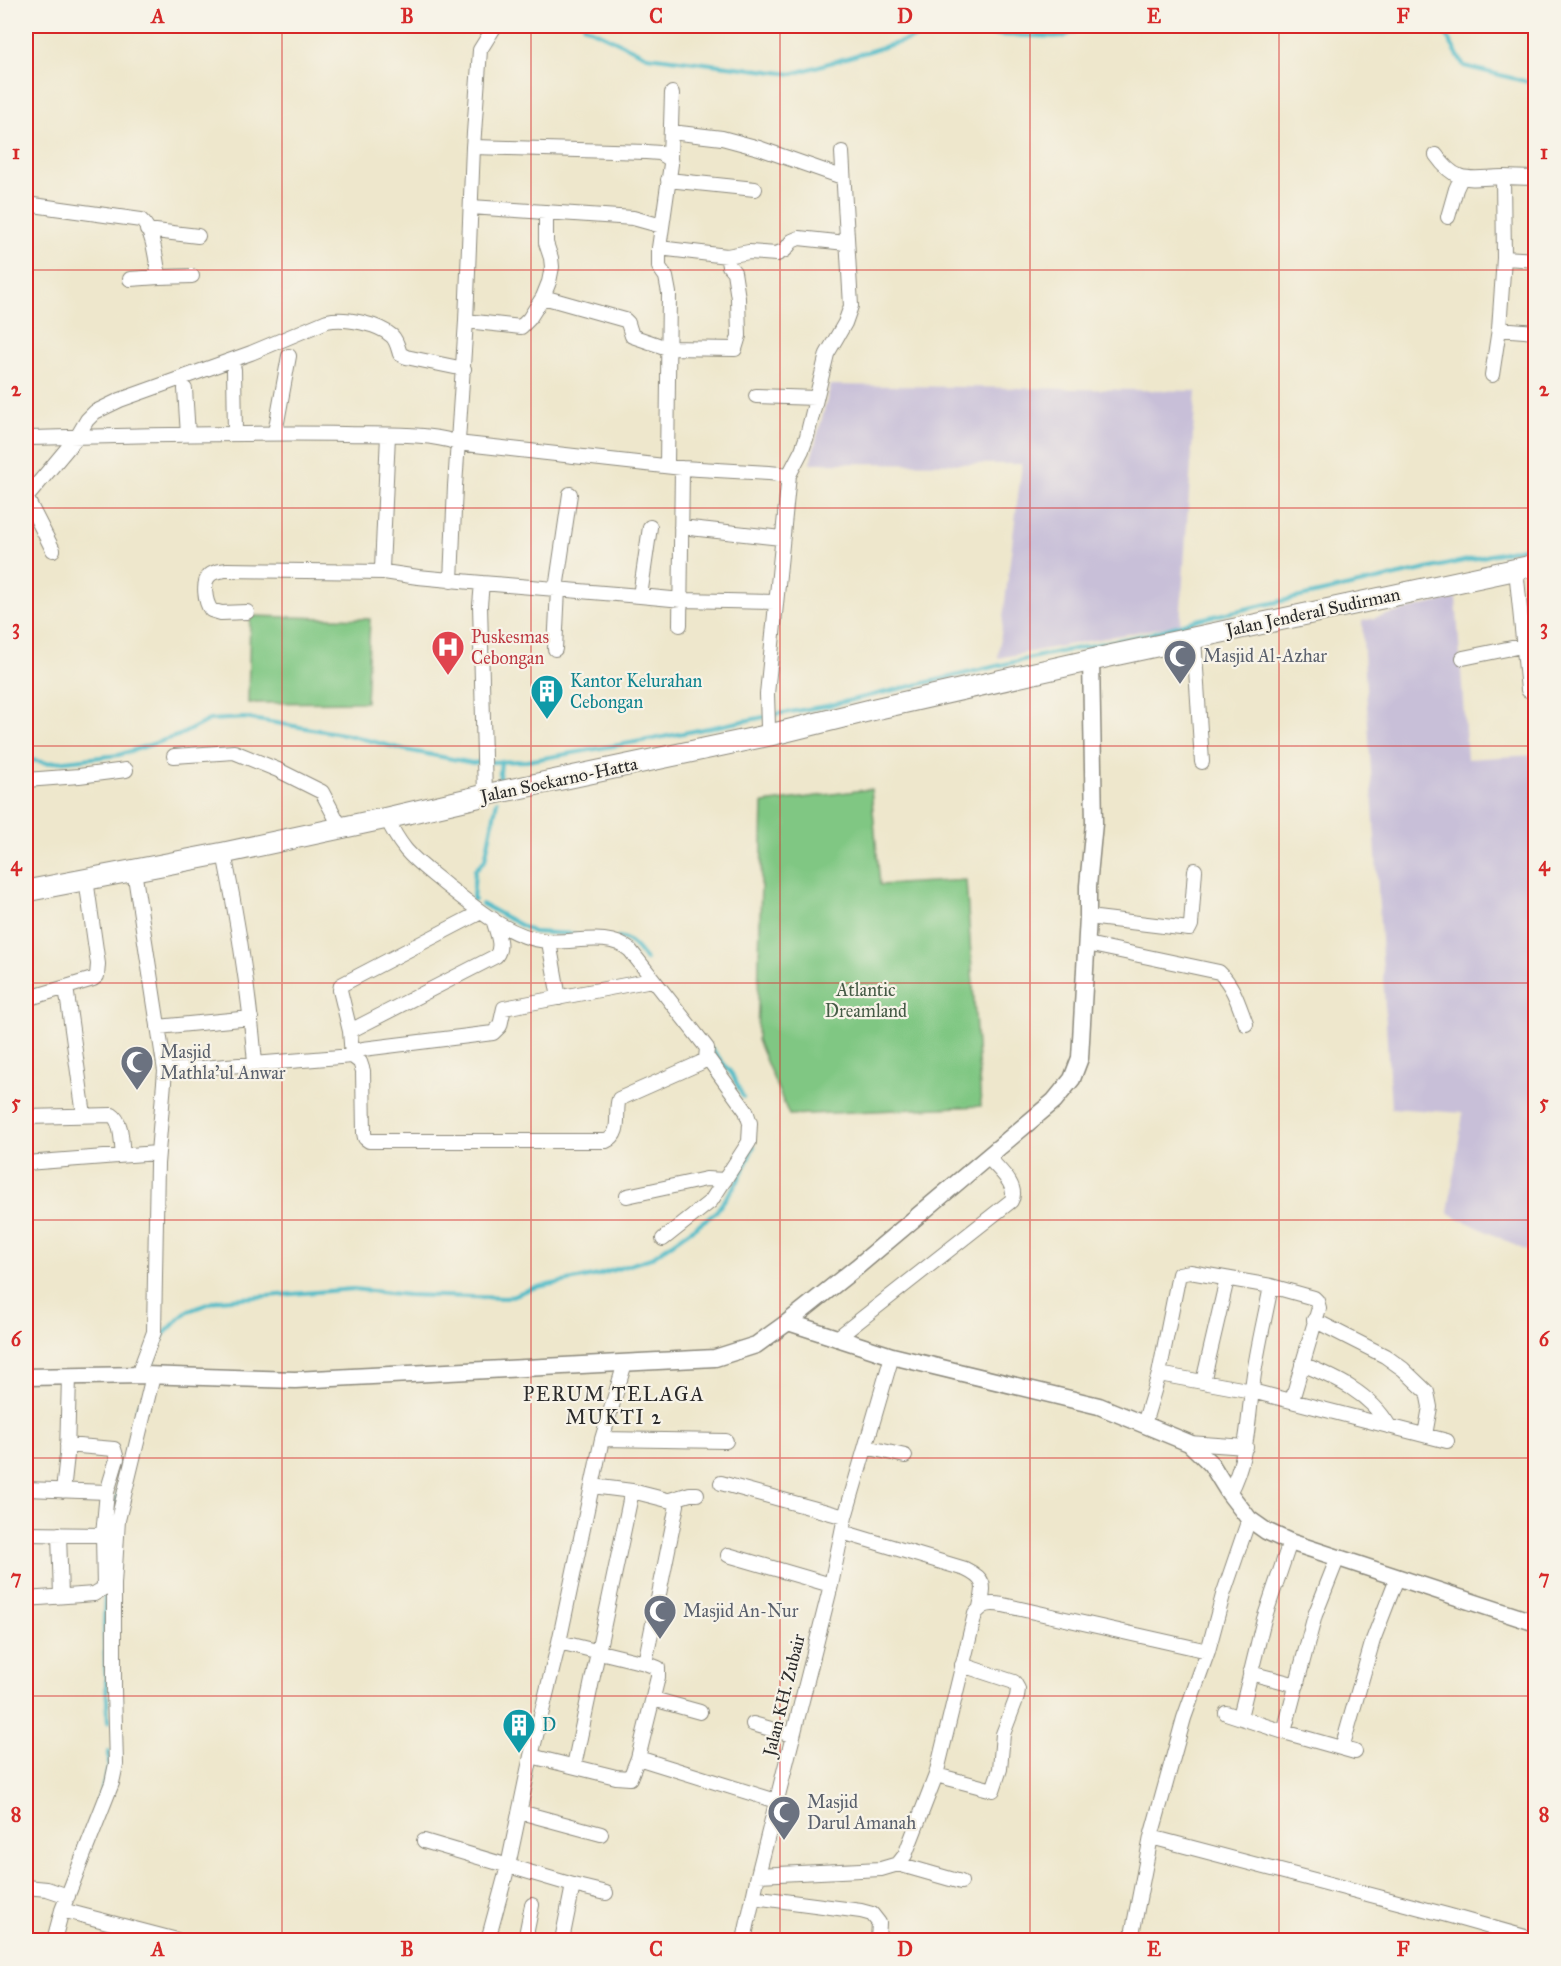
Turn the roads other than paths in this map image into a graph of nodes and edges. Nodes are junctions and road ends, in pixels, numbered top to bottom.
1 (495, 26) edge
2 (672, 93) dead end
3 (671, 132) junction
4 (473, 147) junction
5 (842, 152) dead end
6 (1437, 155) dead end
7 (670, 159) junction
8 (842, 177) junction
9 (1503, 177) junction
10 (1461, 178) junction
11 (1536, 178) edge
12 (668, 180) junction
13 (755, 189) dead end
14 (26, 204) edge
15 (471, 207) junction
16 (546, 212) junction
17 (1448, 217) dead end
18 (662, 226) junction
19 (147, 230) junction
20 (198, 236) dead end
21 (846, 243) junction
22 (659, 248) junction
23 (727, 256) junction
24 (1504, 258) junction
25 (1536, 260) edge
26 (192, 276) dead end
27 (159, 277) junction
28 (130, 279) dead end
29 (543, 297) junction
30 (466, 321) junction
31 (1499, 329) junction
32 (1536, 332) edge
33 (667, 348) junction
34 (289, 356) dead end
35 (234, 369) dead end
36 (464, 369) junction
37 (1492, 375) dead end
38 (185, 389) dead end
39 (756, 396) dead end
40 (816, 398) junction
41 (275, 433) junction
42 (235, 434) junction
43 (188, 435) junction
44 (388, 435) junction
45 (77, 437) junction
46 (26, 438) edge
47 (458, 443) junction
48 (667, 466) junction
49 (682, 468) junction
50 (789, 476) junction
51 (570, 494) dead end
52 (26, 498) edge
53 (681, 526) junction
54 (650, 527) dead end
55 (781, 538) junction
56 (53, 550) dead end
57 (1526, 567) edge
58 (384, 572) junction
59 (451, 581) junction
60 (482, 584) junction
61 (557, 589) junction
62 (640, 596) junction
63 (682, 600) junction
64 (776, 602) junction
65 (247, 612) dead end
66 (680, 625) dead end
67 (1194, 638) junction
68 (1529, 644) edge
69 (555, 649) dead end
70 (1463, 658) dead end
71 (1091, 660) junction
72 (1528, 690) dead end
73 (769, 731) junction
74 (174, 756) dead end
75 (1202, 762) dead end
76 (126, 770) dead end
77 (26, 780) edge
78 (494, 793) junction
79 (387, 818) junction
80 (341, 828) junction
81 (224, 853) junction
82 (134, 870) junction
83 (1195, 870) dead end
84 (86, 879) junction
85 (26, 891) edge
86 (487, 916) junction
87 (1089, 917) junction
88 (549, 942) junction
89 (1087, 944) junction
90 (652, 980) junction
91 (66, 987) junction
92 (559, 998) junction
93 (26, 999) edge
94 (251, 1018) junction
95 (1246, 1024) dead end
96 (158, 1027) junction
97 (350, 1031) junction
98 (352, 1055) junction
99 (707, 1057) junction
100 (255, 1062) junction
101 (165, 1071) junction
102 (84, 1115) junction
103 (26, 1117) edge
104 (157, 1153) junction
105 (123, 1155) junction
106 (988, 1157) junction
107 (26, 1163) edge
108 (725, 1180) junction
109 (627, 1196) dead end
110 (663, 1239) dead end
111 (1227, 1279) junction
112 (1271, 1286) junction
113 (1314, 1320) junction
114 (788, 1322) junction
115 (836, 1339) junction
116 (892, 1356) junction
117 (625, 1363) junction
118 (1302, 1364) junction
119 (1159, 1374) junction
120 (146, 1375) junction
121 (69, 1376) junction
122 (26, 1377) edge
123 (1203, 1382) junction
124 (1252, 1390) junction
125 (1292, 1400) junction
126 (1144, 1424) junction
127 (1389, 1426) junction
128 (1425, 1435) junction
129 (602, 1439) junction
130 (726, 1441) dead end
131 (1447, 1441) dead end
132 (1189, 1443) junction
133 (67, 1445) junction
134 (866, 1447) junction
135 (1246, 1447) junction
136 (905, 1456) dead end
137 (721, 1483) dead end
138 (592, 1486) junction
139 (26, 1489) edge
140 (63, 1491) junction
141 (632, 1491) junction
142 (107, 1492) junction
143 (1229, 1493) junction
144 (697, 1494) dead end
145 (670, 1500) junction
146 (845, 1517) junction
147 (112, 1519) junction
148 (1250, 1519) junction
149 (842, 1532) junction
150 (26, 1534) edge
151 (59, 1534) junction
152 (103, 1535) junction
153 (1290, 1542) junction
154 (729, 1555) dead end
155 (1338, 1557) junction
156 (1397, 1578) junction
157 (831, 1585) junction
158 (61, 1596) junction
159 (26, 1599) edge
160 (980, 1607) junction
161 (1536, 1623) edge
162 (559, 1642) junction
163 (599, 1651) junction
164 (1208, 1651) junction
165 (645, 1663) junction
166 (962, 1665) junction
167 (1250, 1673) junction
168 (1297, 1685) junction
169 (653, 1699) junction
170 (700, 1713) dead end
171 (753, 1724) dead end
172 (1284, 1732) junction
173 (792, 1735) junction
174 (531, 1756) junction
175 (638, 1758) junction
176 (574, 1766) junction
177 (936, 1774) junction
178 (776, 1801) junction
179 (519, 1812) junction
180 (601, 1834) dead end
181 (1151, 1837) junction
182 (424, 1841) dead end
183 (898, 1864) junction
184 (508, 1866) junction
185 (758, 1875) junction
186 (961, 1882) dead end
187 (573, 1885) junction
188 (26, 1887) edge
189 (606, 1893) dead end
190 (64, 1894) junction
191 (753, 1897) junction
192 (532, 1905) dead end
193 (62, 1910) junction
194 (1536, 1940) edge
195 (54, 1941) edge
196 (177, 1941) edge
197 (488, 1941) edge
198 (525, 1941) edge
199 (562, 1941) edge
200 (744, 1941) edge
201 (878, 1941) edge
202 (1131, 1941) edge

1 - 4 street
2 - 3 street
3 - 7 street
3 - 8 street
4 - 7 street
4 - 15 street
5 - 8 street
6 - 10 street
7 - 12 street
8 - 21 street
9 - 10 street
9 - 11 street
9 - 24 street
10 - 17 street
12 - 13 street
12 - 18 street
14 - 19 street
15 - 16 street
15 - 30 street
16 - 18 street
16 - 29 street
18 - 22 street
19 - 20 street
19 - 27 street
21 - 23 street
21 - 40 street
22 - 23 street
22 - 33 street
23 - 33 street
24 - 25 street
24 - 31 street
26 - 27 street
27 - 28 street
29 - 30 street
29 - 33 street
30 - 36 street
31 - 32 street
31 - 37 street
33 - 48 street
34 - 41 street
35 - 42 street
36 - 45 street
36 - 47 street
38 - 43 street
39 - 40 street
40 - 50 street
41 - 42 street
41 - 44 street
42 - 43 street
43 - 45 street
44 - 47 street
44 - 58 street
45 - 46 street
45 - 52 street
47 - 48 street
47 - 59 street
48 - 49 street
49 - 50 street
49 - 53 street
50 - 55 street
51 - 61 street
52 - 56 street
53 - 55 street
53 - 63 street
54 - 62 street
55 - 64 street
57 - 67 main road, Jalan Jenderal Sudirman
57 - 68 street
58 - 59 street
58 - 65 street
59 - 60 street
60 - 61 street
60 - 78 street
61 - 62 street
61 - 69 street
62 - 63 street
63 - 64 street
63 - 66 street
64 - 73 street
67 - 71 main road, Jalan Jenderal Sudirman
67 - 75 street
68 - 70 street
68 - 72 street
71 - 73 main road, Jalan Soekarno-Hatta
71 - 87 street
73 - 78 main road, Jalan Soekarno-Hatta
74 - 80 street
76 - 77 street
78 - 79 main road, Jalan Soekarno-Hatta
79 - 80 main road, Jalan Soekarno-Hatta
79 - 86 street
80 - 81 main road, Jalan Soekarno-Hatta
81 - 82 main road, Jalan Soekarno-Hatta
81 - 94 street
82 - 84 main road, Jalan Soekarno-Hatta
82 - 96 street
83 - 87 street
84 - 85 main road, Jalan Soekarno-Hatta
84 - 91 street
86 - 88 street
86 - 97 street
86 - 97 street
87 - 89 street
88 - 90 street
88 - 92 street
89 - 95 street
89 - 106 street
90 - 92 street
90 - 99 street
91 - 93 street
91 - 102 street
92 - 98 street
94 - 96 street
94 - 100 street
96 - 101 street
97 - 98 street
98 - 99 street
98 - 100 street
99 - 108 street
100 - 101 street
101 - 104 street
102 - 103 street
102 - 105 street
104 - 105 street
104 - 120 street
105 - 107 street
106 - 114 street
106 - 115 street
108 - 109 street
108 - 110 street
111 - 112 street
111 - 119 street
111 - 123 street
112 - 113 street
112 - 124 street
113 - 118 street
113 - 128 street
114 - 115 street
114 - 117 street
115 - 116 street
116 - 126 street
116 - 134 street, Jalan KH. Zubair
117 - 120 street
117 - 129 street
118 - 125 street
118 - 127 street
119 - 123 street
119 - 126 street
120 - 121 street
120 - 147 street
121 - 122 street
121 - 133 street
123 - 124 street
124 - 125 street
124 - 135 street
125 - 127 street
126 - 132 street
127 - 128 street
128 - 131 street
129 - 130 street
129 - 138 street
132 - 135 street
132 - 143 street
133 - 140 street
133 - 142 street
134 - 136 street
134 - 146 street, Jalan KH. Zubair
135 - 143 street
137 - 146 street
138 - 141 street
138 - 162 street
139 - 140 street
140 - 142 street
141 - 145 street
141 - 163 street
142 - 147 street
143 - 148 street
144 - 145 street
145 - 165 street
146 - 149 street, Jalan KH. Zubair
147 - 152 street
147 - 190 street
148 - 153 street
148 - 164 street
149 - 157 street, Jalan KH. Zubair
149 - 160 street
150 - 151 street
151 - 152 street
151 - 158 street
152 - 158 street
153 - 155 street
153 - 167 street
154 - 157 street
155 - 156 street
155 - 168 street
156 - 161 street
156 - 172 street
157 - 173 street, Jalan KH. Zubair
158 - 159 street
160 - 164 street
160 - 166 street
162 - 163 street
162 - 174 street
163 - 165 street
163 - 176 street
164 - 181 street
165 - 169 street
166 - 177 street
166 - 177 street
167 - 168 street
167 - 172 street
168 - 172 street
169 - 170 street
169 - 175 street
171 - 173 street
173 - 178 street, Jalan KH. Zubair
174 - 176 street
174 - 179 street
175 - 176 street
175 - 178 street
177 - 183 street
178 - 185 street, Jalan KH. Zubair
179 - 180 street
179 - 184 street
181 - 194 street
181 - 202 street
182 - 184 street
183 - 185 street
183 - 186 street
184 - 187 street
184 - 197 street
185 - 191 street, Jalan KH. Zubair
187 - 189 street
187 - 199 street
188 - 190 street
190 - 193 street
191 - 200 street, Jalan KH. Zubair
191 - 201 street
192 - 198 street
193 - 195 street
193 - 196 street

